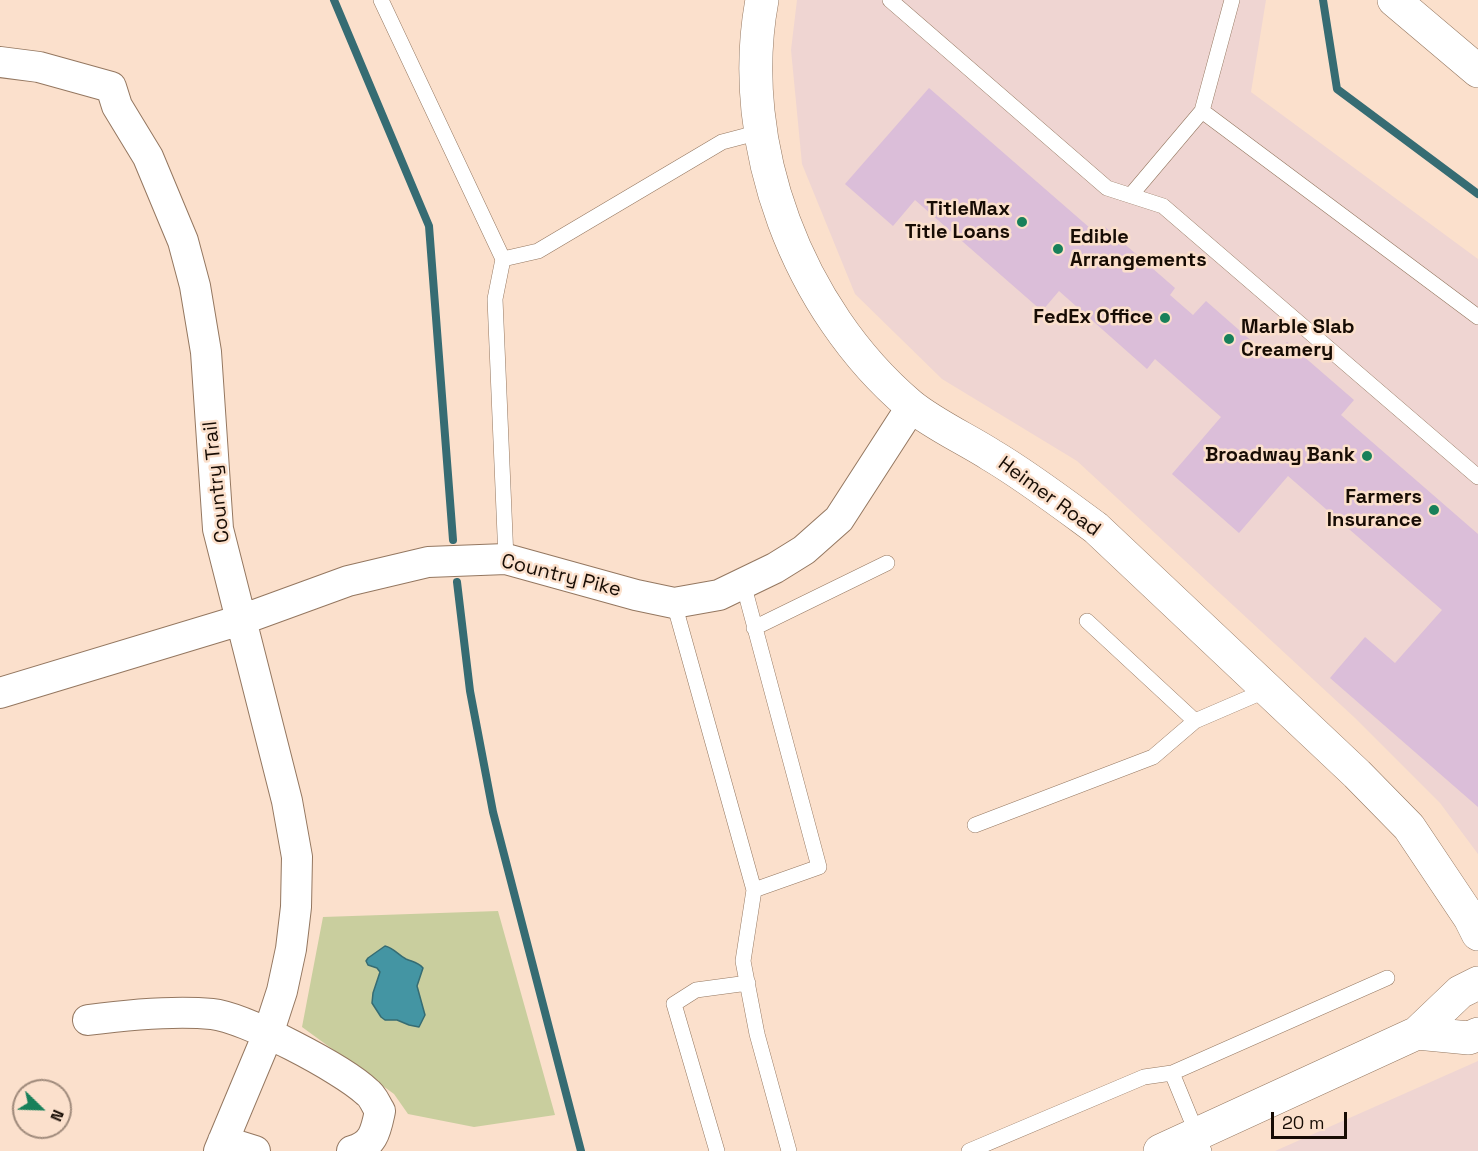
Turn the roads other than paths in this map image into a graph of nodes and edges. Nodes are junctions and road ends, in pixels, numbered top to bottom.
1 (381, 0) edge
2 (762, 0) edge
3 (890, 0) edge
4 (1232, 0) edge
5 (1394, 0) edge
6 (0, 62) edge
7 (1478, 71) edge
8 (1202, 111) junction
9 (760, 132) junction
10 (1131, 195) junction
11 (503, 259) junction
12 (1478, 317) edge
13 (912, 406) junction
14 (1478, 477) edge
15 (506, 559) junction
16 (887, 563) dead end
17 (742, 584) junction
18 (674, 603) junction
19 (241, 620) junction
20 (1087, 621) dead end
21 (754, 628) junction
22 (1268, 690) junction
23 (0, 693) edge
24 (1196, 721) junction
25 (975, 825) dead end
26 (754, 890) junction
27 (1478, 934) edge
28 (1387, 978) dead end
29 (747, 983) junction
30 (1478, 983) edge
31 (88, 1020) dead end
32 (1417, 1033) junction
33 (268, 1034) junction
34 (1478, 1034) edge
35 (1172, 1074) junction
36 (1200, 1143) edge
37 (221, 1146) edge
38 (255, 1151) edge
39 (352, 1151) edge
40 (717, 1151) edge
41 (789, 1151) edge
42 (969, 1151) edge
43 (1160, 1151) edge

1 - 11 lane
2 - 9 street, Heimer Road
3 - 10 lane
4 - 8 lane
5 - 7 street
6 - 19 street, Country Trail
8 - 10 lane
8 - 12 lane
9 - 11 lane
9 - 13 street, Heimer Road
10 - 14 lane
11 - 15 lane
13 - 17 street, Country Pike
13 - 22 street, Heimer Road
15 - 18 street, Country Pike
15 - 19 street, Country Pike
16 - 21 lane
17 - 18 street, Country Pike
17 - 21 lane
18 - 26 lane
19 - 23 street, Country Pike
19 - 33 street, Country Trail
20 - 24 lane
21 - 26 lane
22 - 24 lane
22 - 27 street, Heimer Road
24 - 25 lane
26 - 29 lane
28 - 35 lane
29 - 40 lane
29 - 41 lane
30 - 32 street
31 - 33 street
32 - 34 street
32 - 36 street
33 - 37 street, Country Trail
33 - 39 street
35 - 36 lane
35 - 42 lane
36 - 43 street
37 - 38 street, Country Trail

